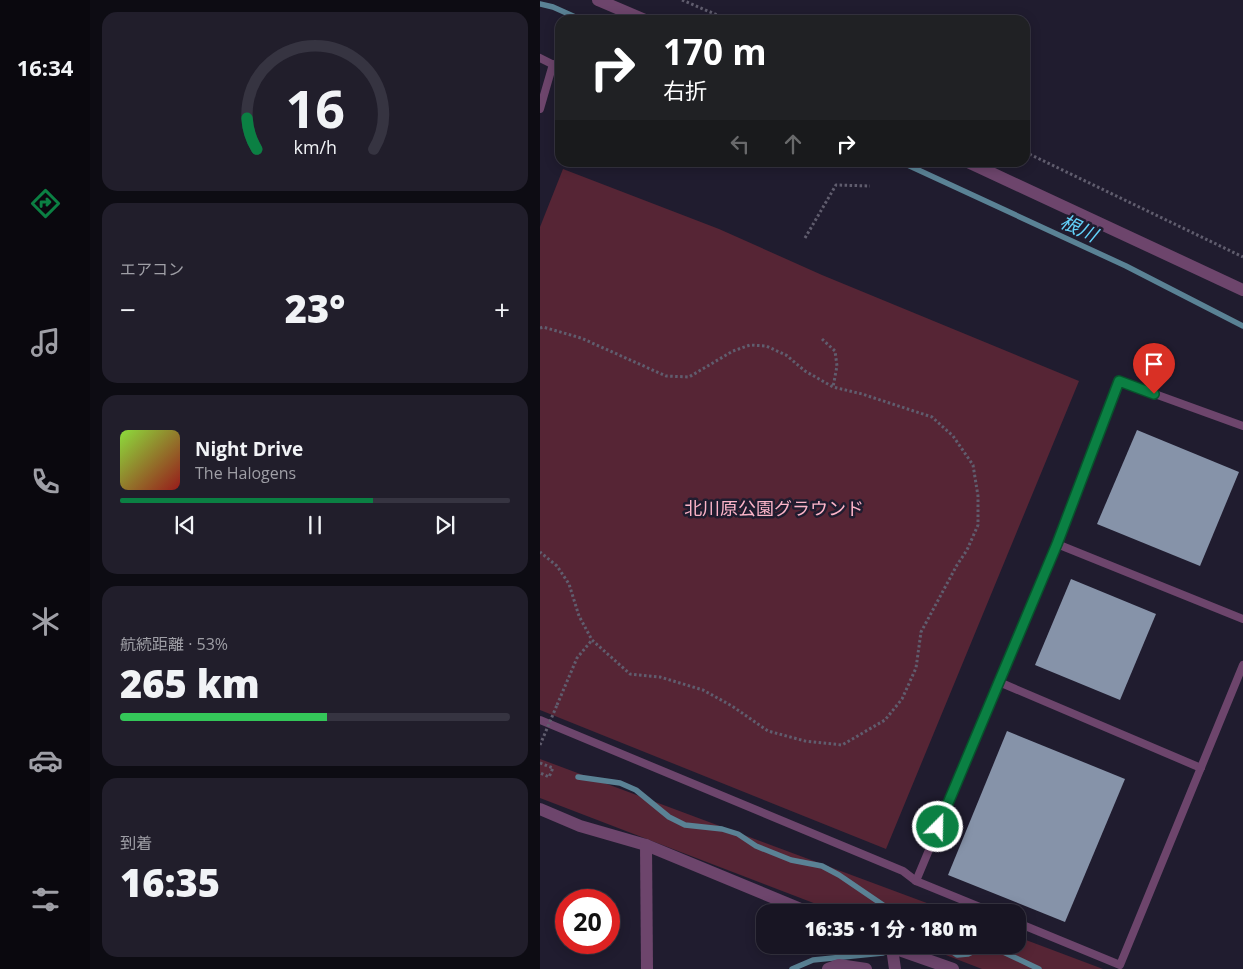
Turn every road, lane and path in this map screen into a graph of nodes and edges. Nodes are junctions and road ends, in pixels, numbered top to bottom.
1 (598, 0) edge
2 (682, 0) edge
3 (633, 15) edge
4 (717, 15) edge
5 (540, 58) edge
6 (555, 65) edge
7 (555, 71) edge
8 (540, 109) edge
9 (1030, 154) edge
10 (979, 167) edge
11 (870, 186) dead end
12 (806, 238) dead end
13 (1243, 257) edge
14 (1243, 290) edge
15 (540, 328) edge
16 (822, 338) dead end
17 (833, 387) junction
18 (1243, 426) edge
19 (1057, 544) junction
20 (540, 552) edge
21 (1243, 619) edge
22 (592, 640) junction
23 (1242, 668) edge
24 (999, 682) junction
25 (540, 720) edge
26 (540, 746) edge
27 (540, 762) edge
28 (1201, 768) junction
29 (540, 773) edge
30 (540, 810) edge
31 (646, 845) junction
32 (916, 881) junction
33 (789, 904) edge
34 (972, 904) edge
35 (1026, 926) edge
36 (890, 954) edge
37 (910, 954) edge
38 (1120, 967) edge
39 (647, 969) edge
40 (828, 969) edge
41 (866, 969) edge
42 (895, 969) edge
43 (952, 969) edge

1 - 3 street
2 - 4 path
5 - 6 lane
7 - 8 lane
9 - 13 path
10 - 14 street
11 - 12 path
15 - 17 path
16 - 17 path
17 - 22 path
18 - 19 lane
19 - 21 lane
19 - 24 lane
20 - 22 path
22 - 26 path, bridge
23 - 28 lane
24 - 28 lane
24 - 32 lane
25 - 32 lane
27 - 29 path
28 - 38 lane
30 - 31 street
31 - 33 street
31 - 39 street
32 - 34 lane
35 - 38 lane
36 - 42 street
37 - 43 street
40 - 41 street

